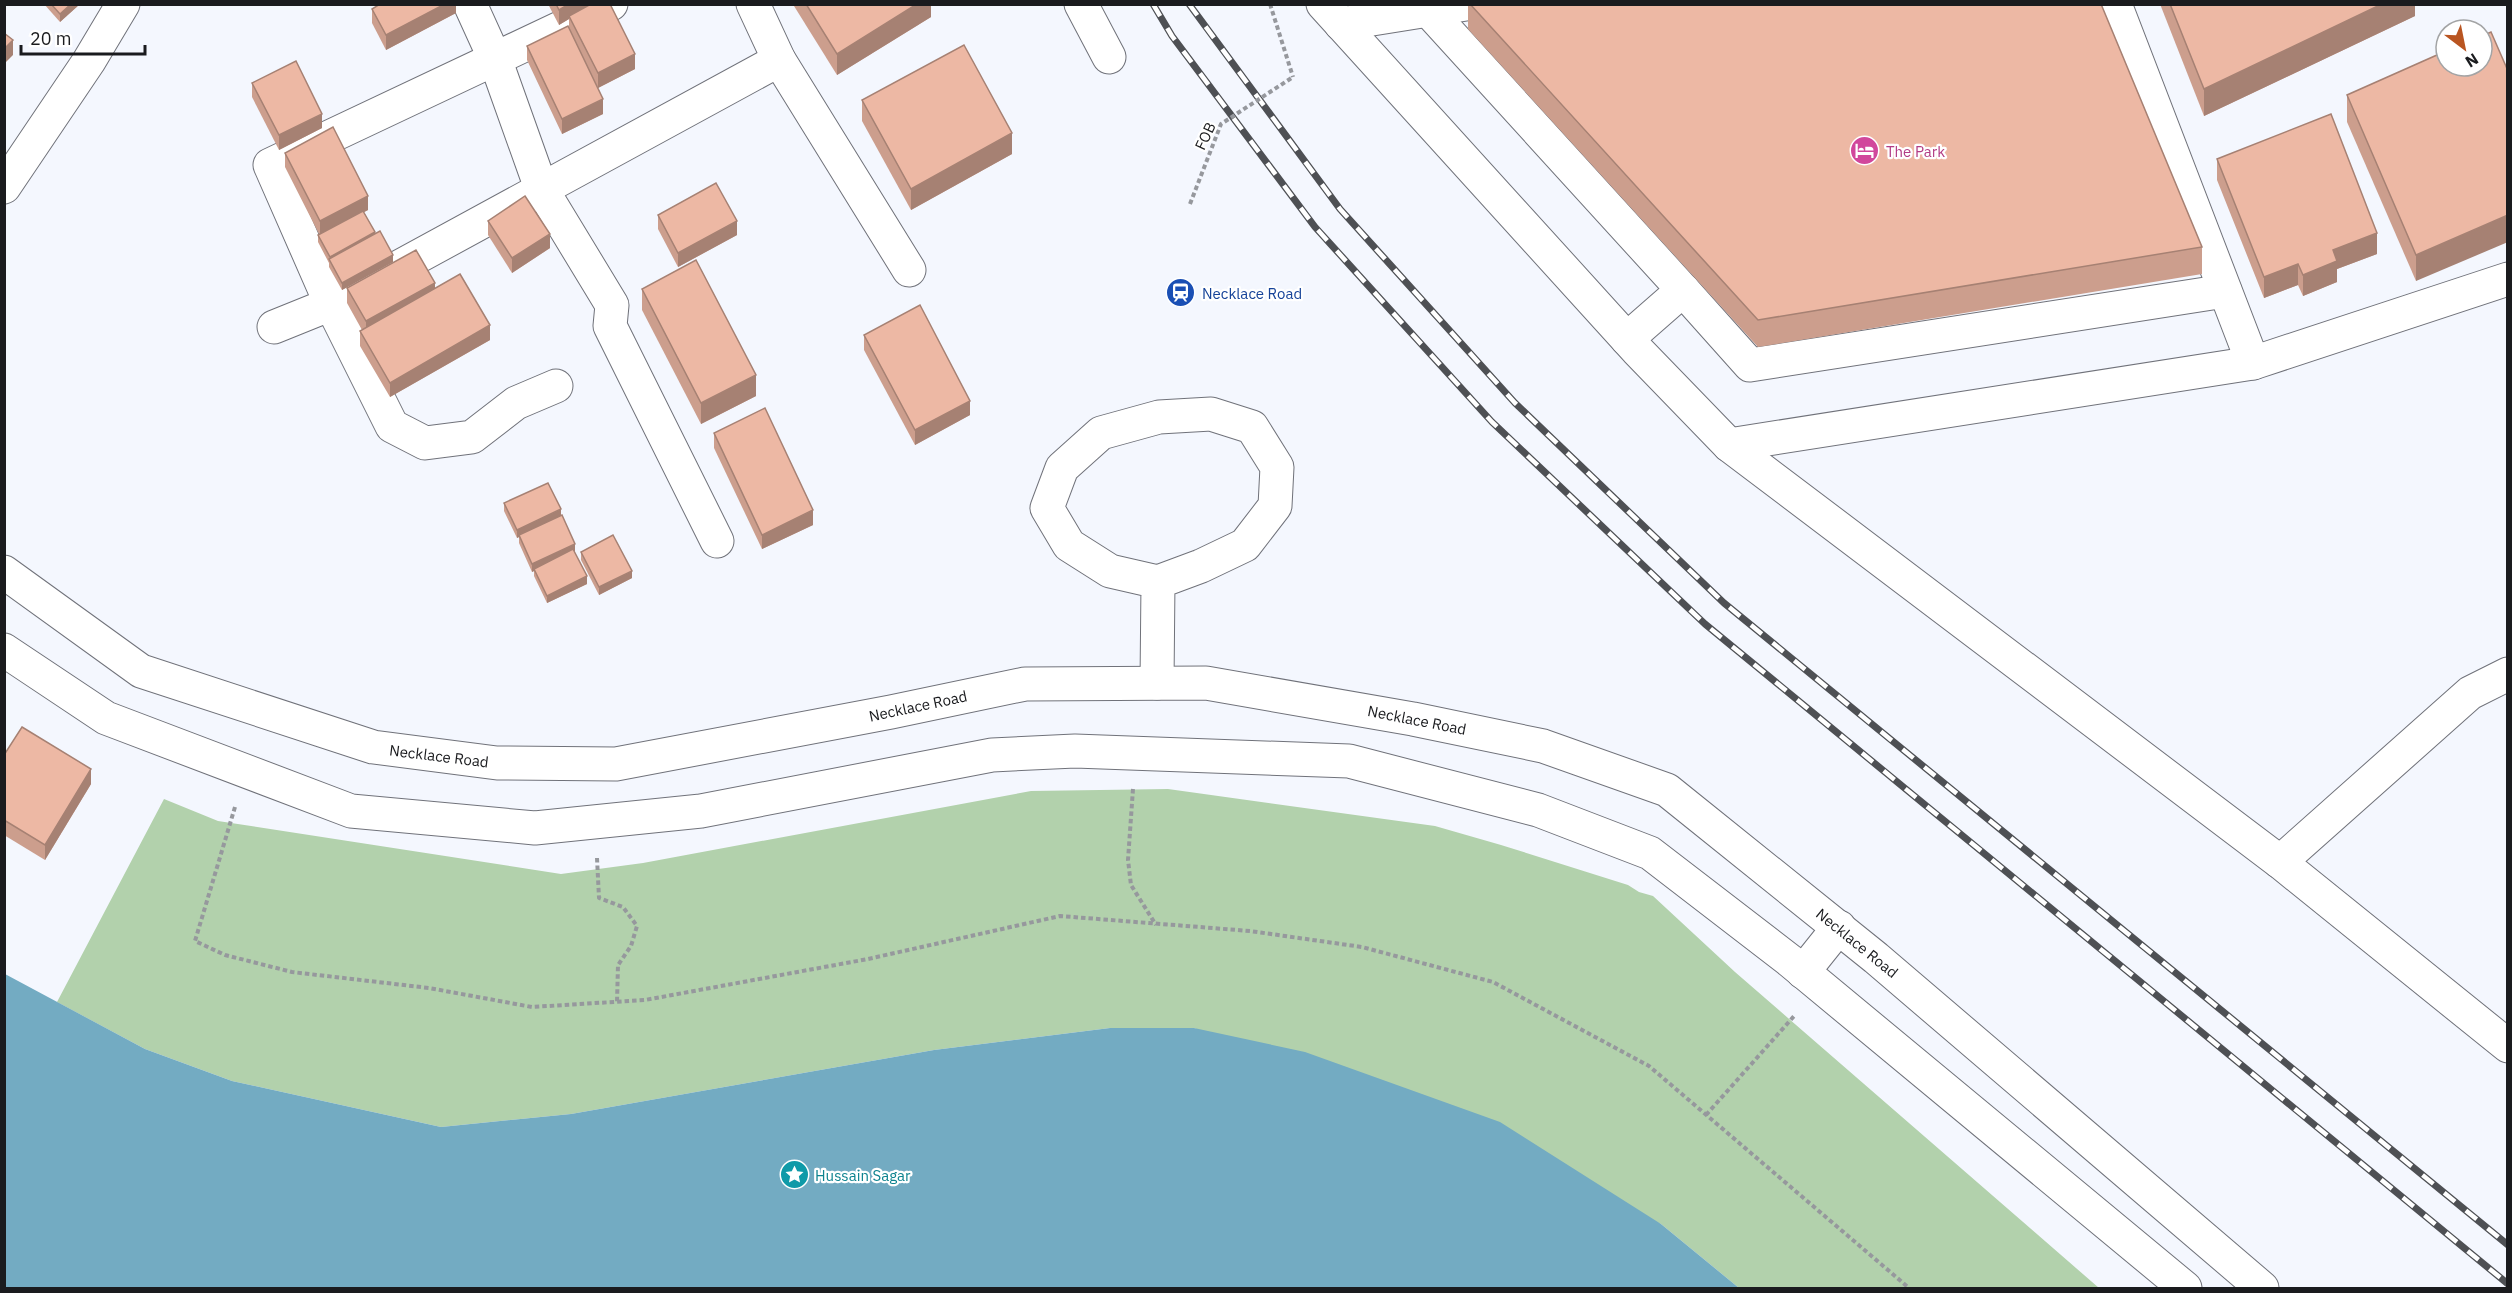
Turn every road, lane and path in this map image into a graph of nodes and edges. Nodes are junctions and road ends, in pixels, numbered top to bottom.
1 (123, 4) edge
2 (470, 4) edge
3 (611, 4) edge
4 (753, 4) edge
5 (1081, 4) edge
6 (1270, 4) edge
7 (1466, 4) edge
8 (2115, 4) edge
9 (1428, 10) junction
10 (1332, 14) edge
11 (1109, 57) dead end
12 (495, 59) junction
13 (779, 60) junction
14 (4, 187) edge
15 (541, 188) junction
16 (1190, 204) dead end
17 (909, 270) dead end
18 (2508, 279) edge
19 (1683, 290) junction
20 (2225, 291) junction
21 (331, 304) junction
22 (274, 327) dead end
23 (1627, 339) junction
24 (2253, 363) junction
25 (556, 386) dead end
26 (1729, 445) junction
27 (717, 541) dead end
28 (4, 572) edge
29 (1158, 582) junction
30 (4, 650) edge
31 (2508, 674) edge
32 (1157, 683) junction
33 (1135, 753) junction
34 (246, 771) junction
35 (595, 822) junction
36 (2280, 862) junction
37 (1156, 925) junction
38 (1839, 927) junction
39 (1811, 980) junction
40 (617, 1002) junction
41 (2508, 1046) edge
42 (1706, 1115) junction
43 (1909, 1288) edge
44 (2185, 1288) edge
45 (2262, 1288) edge

1 - 14 street
2 - 12 street
3 - 12 street
4 - 13 street
5 - 11 street
6 - 16 path, FOB, bridge
7 - 9 street
8 - 20 street
9 - 10 street
9 - 19 street
10 - 23 street
12 - 15 street
12 - 21 street
13 - 15 street
13 - 17 street
15 - 21 street
15 - 27 street
18 - 24 street
19 - 20 street
19 - 23 street
20 - 24 street
21 - 22 street
21 - 25 street
23 - 26 street
24 - 26 street
26 - 36 street
28 - 32 street, Necklace Road
29 - 29 street
29 - 32 street
30 - 34 street
31 - 36 street
32 - 38 street, Necklace Road
33 - 35 street
33 - 37 path
33 - 39 street
34 - 35 street
34 - 40 path
35 - 40 path
36 - 41 street
37 - 40 path
37 - 42 path
38 - 39 street
38 - 45 street, Necklace Road
39 - 42 path
39 - 44 street
42 - 43 path

